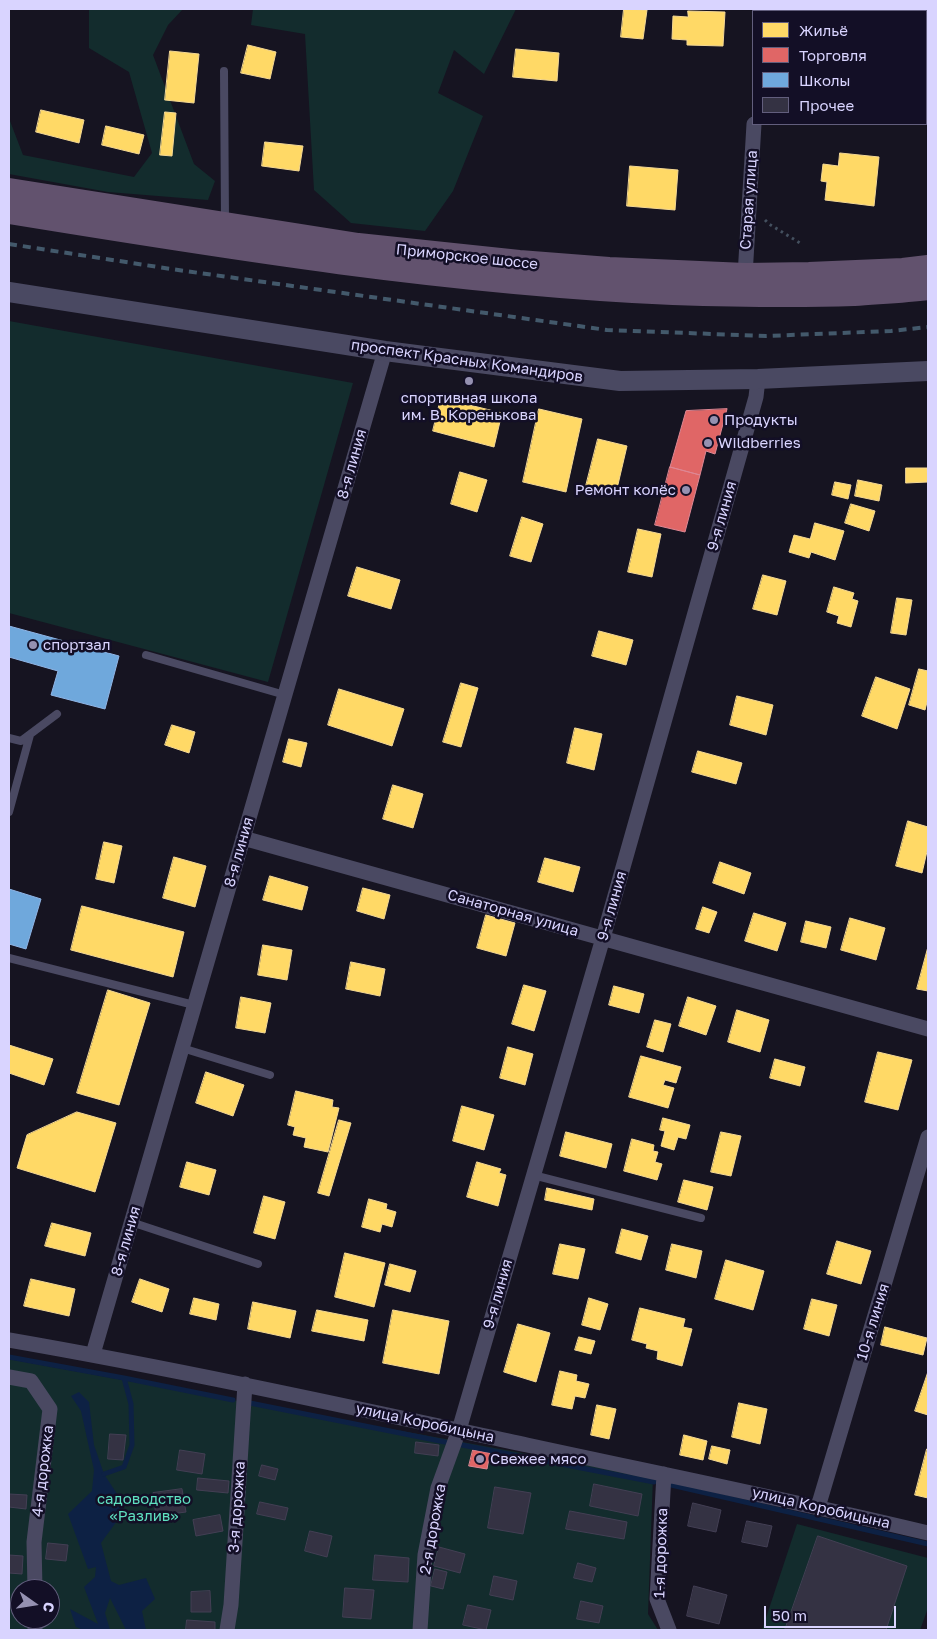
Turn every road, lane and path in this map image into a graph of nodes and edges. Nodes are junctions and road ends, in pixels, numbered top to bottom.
1 (224, 71) dead end
2 (754, 125) edge
3 (9, 191) edge
4 (749, 203) junction
5 (9, 211) edge
6 (225, 226) junction
7 (800, 243) dead end
8 (928, 268) edge
9 (744, 276) junction
10 (928, 287) edge
11 (9, 292) edge
12 (385, 351) junction
13 (928, 371) edge
14 (758, 380) junction
15 (146, 655) dead end
16 (285, 695) junction
17 (57, 714) dead end
18 (30, 734) junction
19 (9, 738) edge
20 (9, 812) edge
21 (243, 838) junction
22 (603, 938) junction
23 (9, 958) edge
24 (194, 1005) junction
25 (928, 1029) edge
26 (182, 1048) junction
27 (270, 1075) dead end
28 (928, 1137) edge
29 (533, 1175) junction
30 (702, 1218) dead end
31 (131, 1222) junction
32 (258, 1264) dead end
33 (9, 1340) edge
34 (93, 1354) junction
35 (9, 1377) edge
36 (245, 1384) junction
37 (459, 1430) junction
38 (664, 1474) junction
39 (818, 1507) junction
40 (928, 1533) edge
41 (35, 1579) edge
42 (227, 1630) edge
43 (420, 1630) edge
44 (668, 1630) edge

1 - 6 lane
2 - 4 street, Старая улица
3 - 6 highway, Приморское шоссе
4 - 7 path
4 - 9 street, Старая улица
5 - 10 highway, Приморское шоссе
6 - 9 highway, Приморское шоссе
8 - 9 highway, Приморское шоссе
11 - 12 street, проспект Красных Командиров
12 - 14 street, проспект Красных Командиров
12 - 16 street, 8-я линия
13 - 14 street, проспект Красных Командиров
14 - 22 street, 9-я линия
15 - 16 lane
16 - 21 street, 8-я линия
17 - 18 lane
18 - 19 lane
18 - 20 lane
21 - 22 street, Санаторная улица
21 - 24 street, 8-я линия
22 - 25 street, Санаторная улица
22 - 29 street, 9-я линия
23 - 24 lane
24 - 26 street, 8-я линия
26 - 27 lane
26 - 31 street, 8-я линия
28 - 39 street, 10-я линия
29 - 30 lane
29 - 37 street, 9-я линия
31 - 32 lane
31 - 34 street, 8-я линия
33 - 34 street, улица Коробицына
34 - 36 street, улица Коробицына
35 - 41 street, 4-я дорожка
36 - 37 street, улица Коробицына
36 - 42 street, 3-я дорожка
37 - 38 street, улица Коробицына
37 - 43 street, 2-я дорожка
38 - 39 street, улица Коробицына
38 - 44 street, 1-я дорожка
39 - 40 street, улица Коробицына

